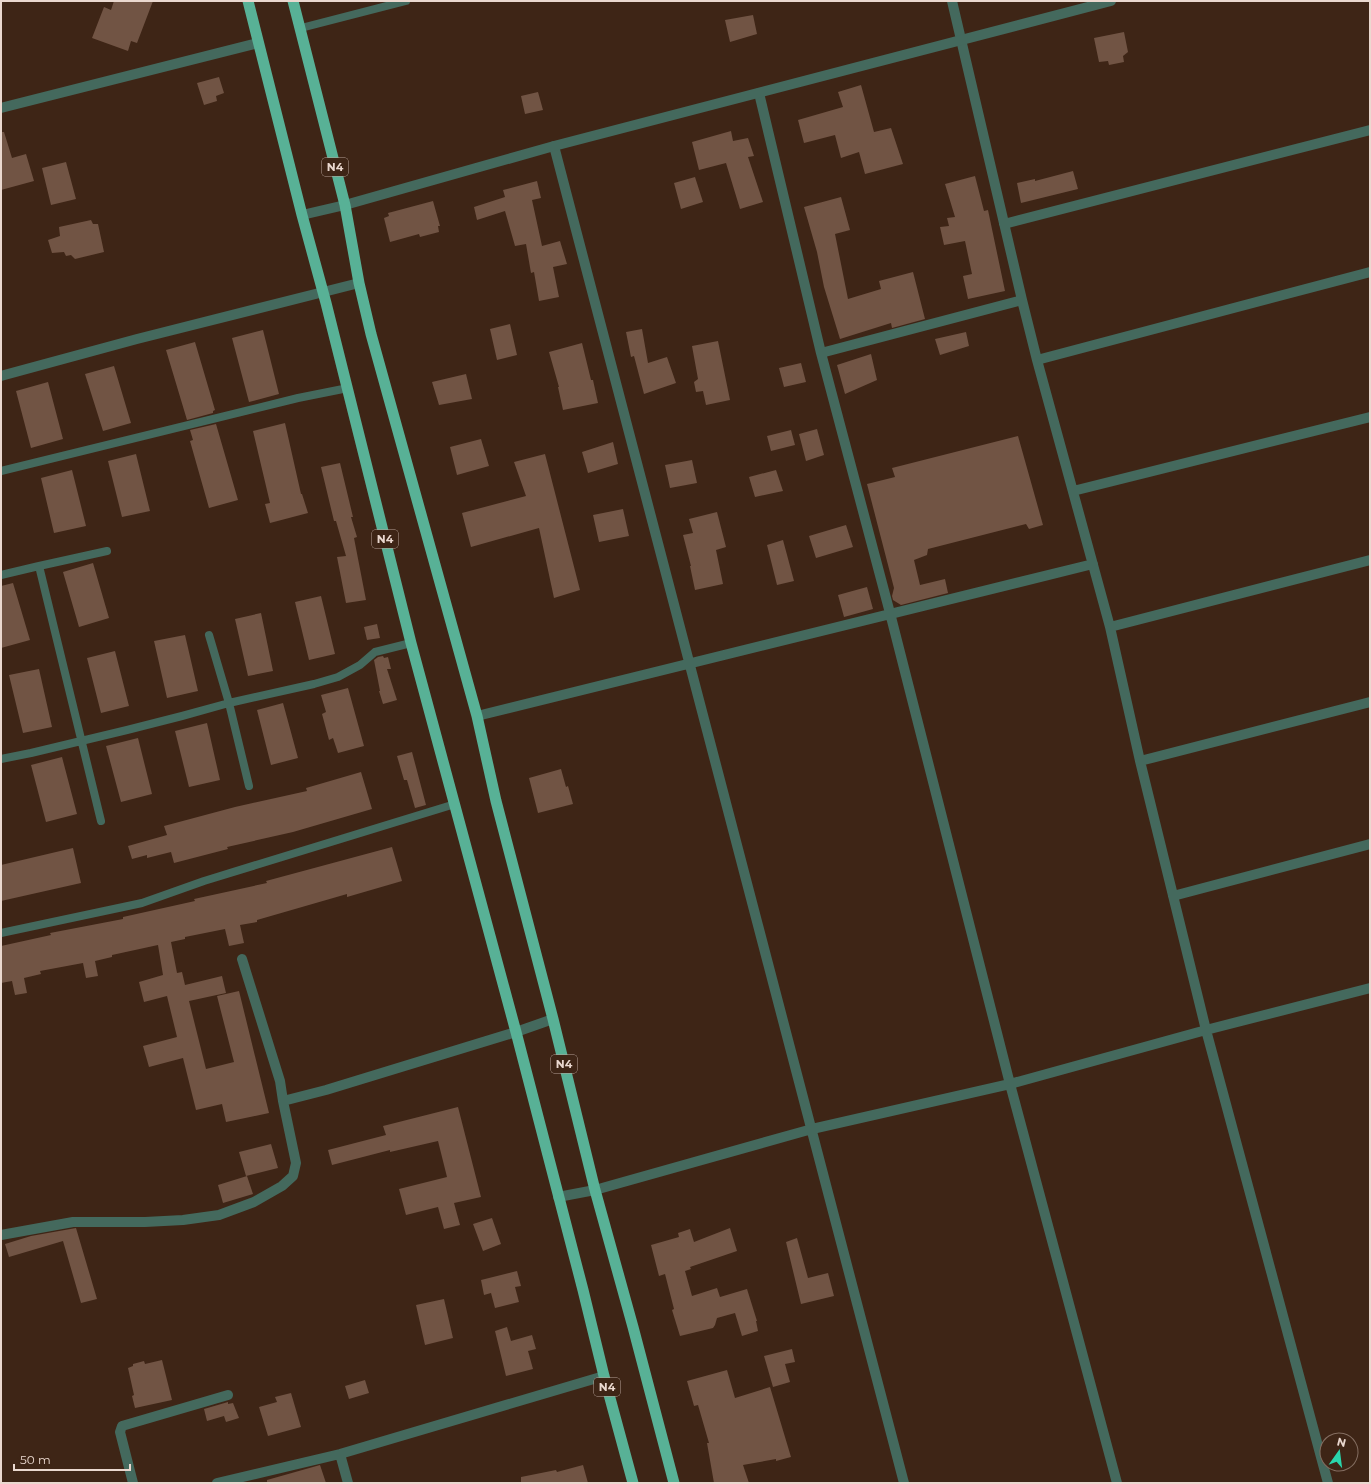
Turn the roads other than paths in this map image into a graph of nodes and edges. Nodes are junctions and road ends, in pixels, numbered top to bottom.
1 (248, 1) edge
2 (293, 1) edge
3 (406, 1) edge
4 (952, 1) edge
5 (1111, 1) edge
6 (301, 28) junction
7 (961, 40) junction
8 (258, 43) junction
9 (759, 93) junction
10 (1, 108) edge
11 (1370, 130) edge
12 (554, 146) junction
13 (345, 205) junction
14 (302, 215) junction
15 (1004, 224) junction
16 (1370, 272) edge
17 (359, 283) junction
18 (323, 291) junction
19 (1022, 300) junction
20 (821, 353) junction
21 (1037, 360) junction
22 (1, 376) edge
23 (348, 388) junction
24 (1370, 417) edge
25 (1, 471) edge
26 (1073, 491) junction
27 (107, 551) dead end
28 (1370, 560) edge
29 (1093, 564) junction
30 (39, 566) junction
31 (1, 575) edge
32 (890, 614) junction
33 (1110, 627) junction
34 (209, 635) dead end
35 (411, 643) junction
36 (690, 664) junction
37 (229, 702) junction
38 (1370, 702) edge
39 (477, 716) junction
40 (82, 741) junction
41 (1, 759) edge
42 (1140, 761) junction
43 (249, 786) dead end
44 (455, 804) junction
45 (101, 821) dead end
46 (1370, 844) edge
47 (1173, 896) junction
48 (1, 933) edge
49 (242, 959) dead end
50 (1370, 988) edge
51 (553, 1019) junction
52 (1206, 1030) junction
53 (516, 1032) junction
54 (1010, 1084) junction
55 (283, 1102) junction
56 (812, 1129) junction
57 (595, 1190) junction
58 (558, 1197) junction
59 (1, 1235) edge
60 (604, 1376) junction
61 (228, 1395) dead end
62 (340, 1454) junction
63 (255, 1478) edge
64 (133, 1483) edge
65 (217, 1483) edge
66 (348, 1483) edge
67 (633, 1483) edge
68 (674, 1483) edge
69 (904, 1483) edge
70 (1117, 1483) edge
71 (1328, 1483) edge

1 - 8 highway, N4
2 - 6 highway, N4
3 - 6 lane
4 - 7 street
5 - 7 street
6 - 13 highway, N4
7 - 9 street
7 - 15 street
8 - 10 street
8 - 14 highway, N4
9 - 12 street
9 - 20 street
11 - 15 street
12 - 13 street
12 - 36 street
13 - 14 street
13 - 17 highway, N4
14 - 18 highway, N4
15 - 19 street
16 - 21 street
17 - 18 street
17 - 39 highway, N4
18 - 22 street
18 - 23 highway, N4
19 - 20 street
19 - 21 street
20 - 32 street
21 - 26 street
23 - 25 lane
23 - 35 highway, N4
24 - 26 street
26 - 29 street
27 - 30 lane
28 - 33 street
29 - 32 street
29 - 33 street
30 - 31 lane
30 - 40 lane
32 - 36 street
32 - 54 street
33 - 42 street
34 - 37 lane
35 - 37 lane
35 - 44 highway, N4
36 - 39 street
36 - 56 street
37 - 40 lane
37 - 43 lane
38 - 42 street
39 - 51 highway, N4
40 - 41 lane
40 - 45 lane
42 - 47 street
44 - 48 lane
44 - 53 highway, N4
46 - 47 street
47 - 52 street
49 - 55 street
50 - 52 street
51 - 53 street
51 - 57 highway, N4
52 - 54 street
52 - 71 street
53 - 55 street
53 - 58 highway, N4
54 - 56 street
54 - 70 street
55 - 59 street
56 - 57 street
56 - 69 street
57 - 58 street
57 - 68 highway, N4
58 - 60 highway, N4
60 - 62 street
60 - 67 highway, N4
61 - 64 street
62 - 63 street
62 - 66 street
63 - 65 street

